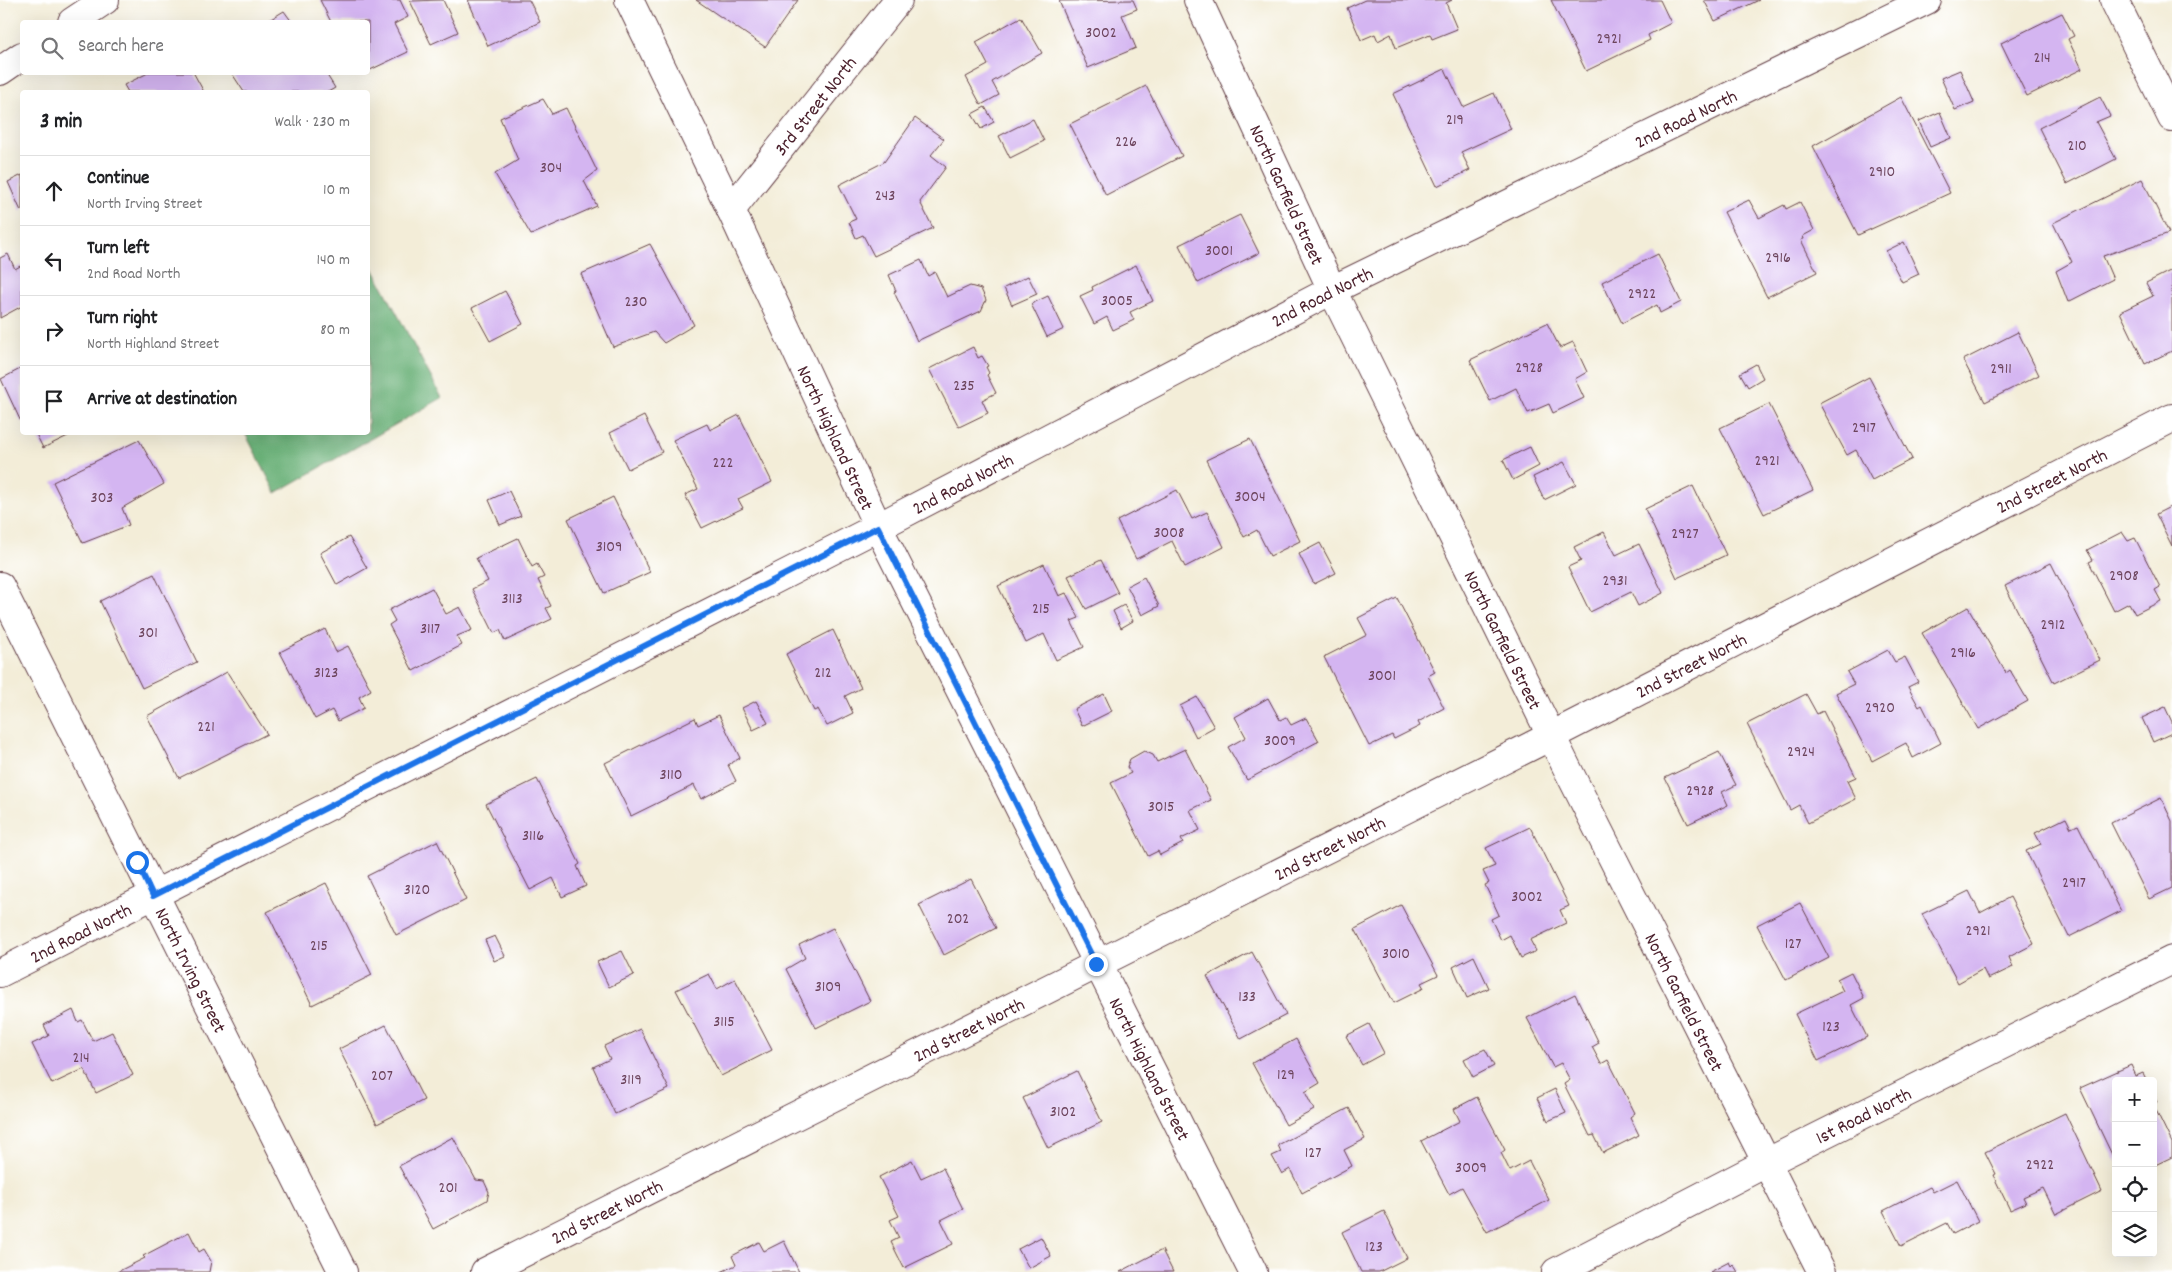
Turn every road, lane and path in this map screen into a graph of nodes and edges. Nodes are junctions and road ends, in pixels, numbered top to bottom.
1 (105, 0) edge
2 (629, 0) edge
3 (898, 0) edge
4 (1198, 0) edge
5 (1927, 0) edge
6 (2114, 0) edge
7 (75, 20) edge
8 (20, 57) edge
9 (0, 71) edge
10 (2172, 118) edge
11 (731, 210) junction
12 (1332, 290) junction
13 (2172, 418) edge
14 (878, 527) junction
15 (0, 586) edge
16 (1551, 736) junction
17 (153, 896) junction
18 (2172, 960) edge
19 (1096, 964) junction
20 (0, 973) edge
21 (1766, 1163) junction
22 (343, 1272) edge
23 (486, 1272) edge
24 (1253, 1272) edge
25 (1556, 1272) edge
26 (1822, 1272) edge

1 - 7 street
2 - 11 street, North Highland Street
3 - 11 street, 3rd Street North
4 - 12 street, North Garfield Street
5 - 12 street, 2nd Road North
6 - 10 street
8 - 9 street
11 - 14 street, North Highland Street
12 - 14 street, 2nd Road North
12 - 16 street, North Garfield Street
13 - 16 street, 2nd Street North
14 - 17 street, 2nd Road North
14 - 19 street, North Highland Street
15 - 17 street, North Irving Street
16 - 19 street, 2nd Street North
16 - 21 street, North Garfield Street
17 - 20 street, 2nd Road North
17 - 22 street, North Irving Street
18 - 21 street, 1st Road North
19 - 23 street, 2nd Street North
19 - 24 street, North Highland Street
21 - 25 street, 1st Road North
21 - 26 street, North Garfield Street

